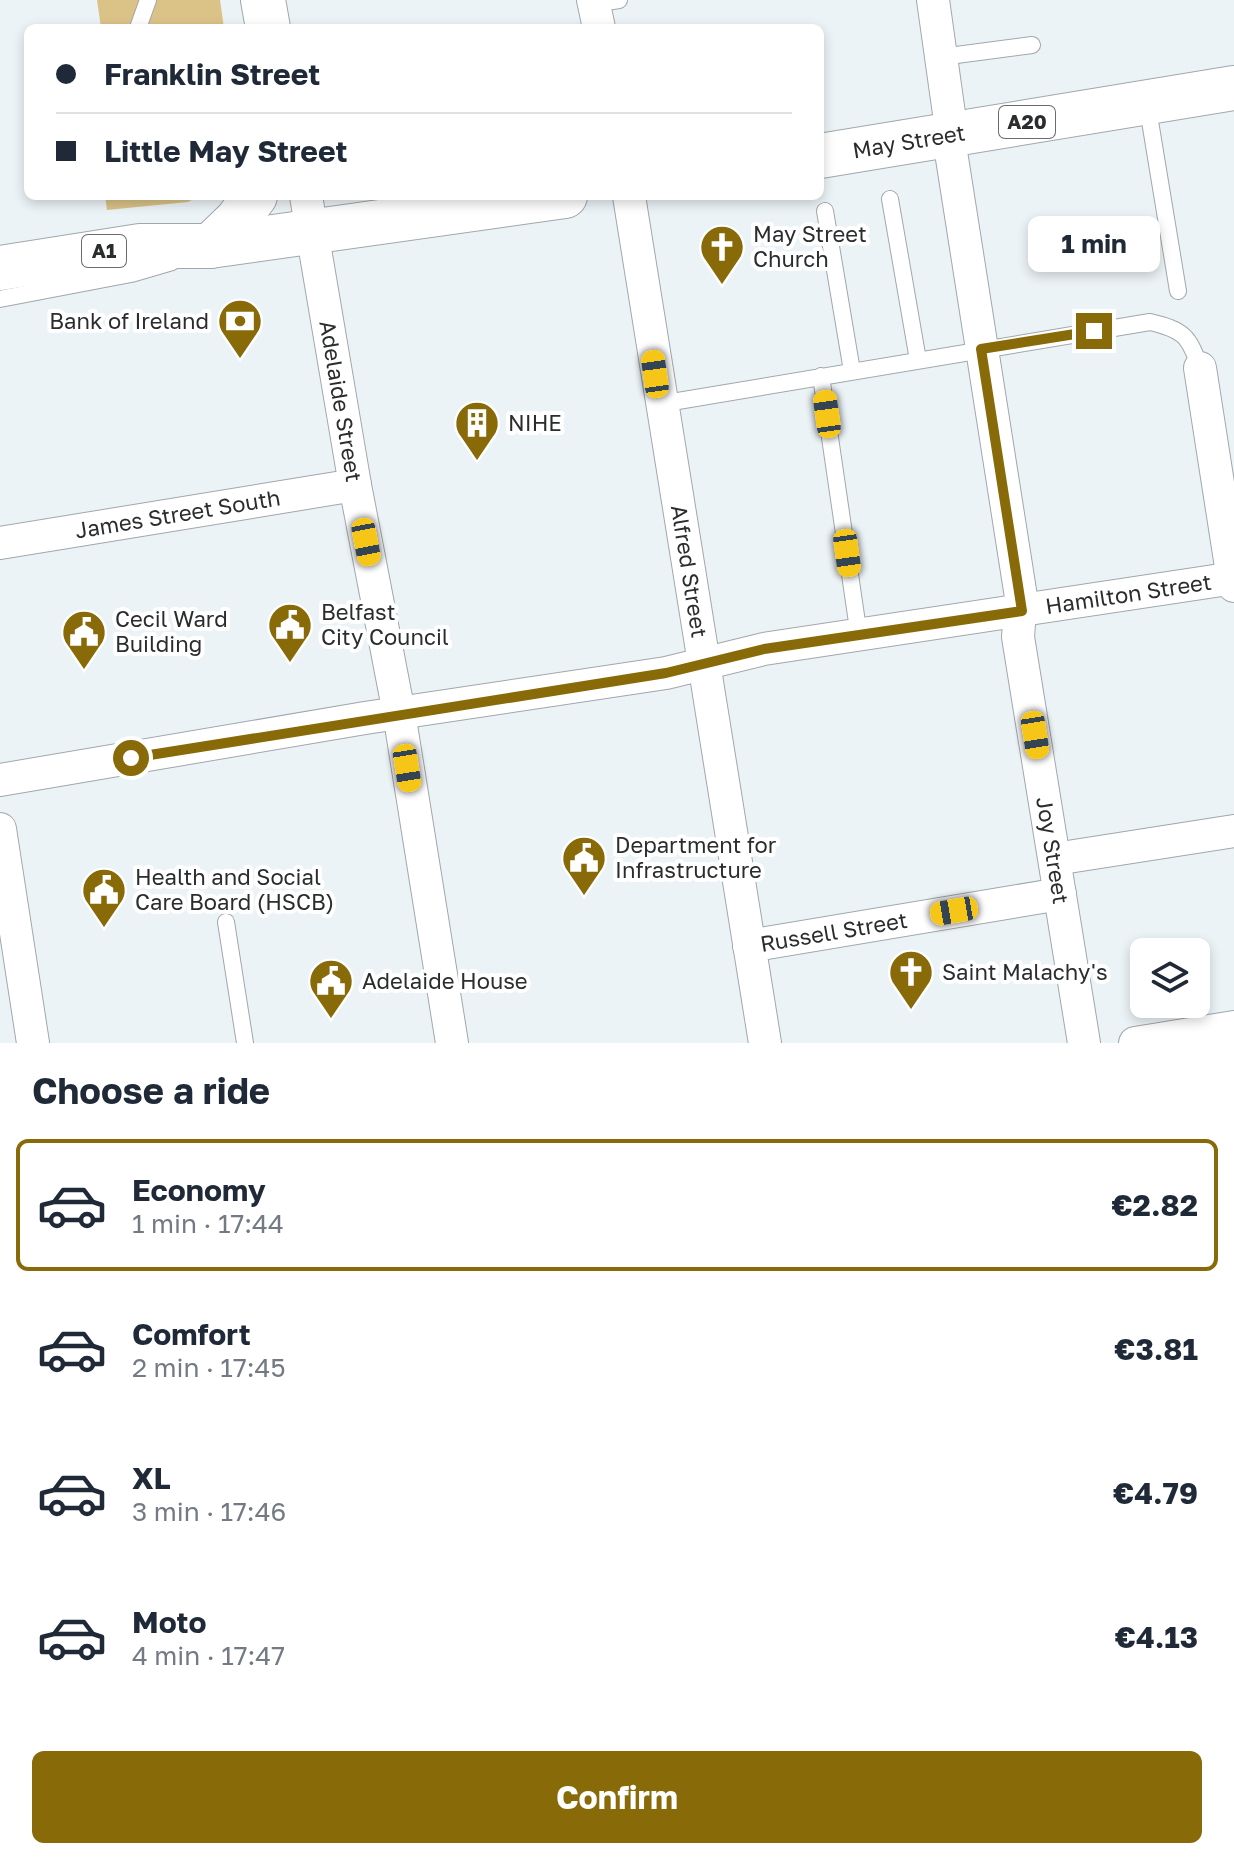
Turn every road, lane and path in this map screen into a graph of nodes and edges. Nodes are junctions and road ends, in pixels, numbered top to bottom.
1 (148, 0) edge
2 (263, 0) edge
3 (933, 0) edge
4 (139, 24) edge
5 (267, 24) edge
6 (1032, 45) dead end
7 (941, 57) junction
8 (1234, 88) edge
9 (1147, 102) junction
10 (952, 135) junction
11 (824, 155) edge
12 (890, 199) dead end
13 (252, 200) edge
14 (505, 200) edge
15 (630, 200) edge
16 (825, 211) dead end
17 (310, 213) edge
18 (210, 246) junction
19 (0, 268) edge
20 (1178, 291) dead end
21 (0, 299) edge
22 (981, 349) junction
23 (918, 360) junction
24 (1200, 368) joint
25 (852, 371) junction
26 (821, 376) junction
27 (660, 404) junction
28 (355, 485) junction
29 (0, 543) edge
30 (1234, 581) edge
31 (1022, 611) junction
32 (859, 636) junction
33 (703, 665) junction
34 (399, 713) junction
35 (0, 780) edge
36 (0, 829) edge
37 (1234, 831) edge
38 (1055, 859) junction
39 (1060, 894) junction
40 (226, 922) dead end
41 (749, 946) junction
42 (1234, 1027) edge
43 (33, 1043) edge
44 (245, 1043) edge
45 (452, 1043) edge
46 (765, 1043) edge
47 (1084, 1043) edge
48 (1135, 1043) edge

1 - 4 lane
2 - 5 main road
3 - 7 street, Joy Street
6 - 7 lane
7 - 10 street, Joy Street
8 - 9 main road, May Street / A20
9 - 10 main road, May Street / A20
9 - 20 lane
10 - 11 main road, May Street / A20
10 - 22 street, Joy Street
12 - 23 lane
13 - 18 main road
14 - 17 main road
15 - 27 street, Alfred Street
16 - 25 lane
17 - 18 main road
17 - 28 street, Adelaide Street
18 - 19 main road, A1
18 - 21 lane
22 - 23 lane
22 - 24 lane
22 - 31 street, Joy Street
23 - 25 lane
24 - 30 street
25 - 26 lane
26 - 27 lane
26 - 32 lane
27 - 33 street, Alfred Street
28 - 29 street, James Street South
28 - 34 street, Adelaide Street
30 - 31 street, Hamilton Street
31 - 32 street, Hamilton Street
31 - 38 street, Joy Street
32 - 33 street, Hamilton Street
33 - 34 street, Hamilton Street
33 - 41 street, Alfred Street
34 - 35 street, Hamilton Street
34 - 45 street, Adelaide Street
36 - 43 street
37 - 38 street
38 - 39 street, Joy Street
39 - 41 street, Russell Street
39 - 47 street, Joy Street
40 - 44 lane
41 - 46 street, Alfred Street
42 - 48 street

